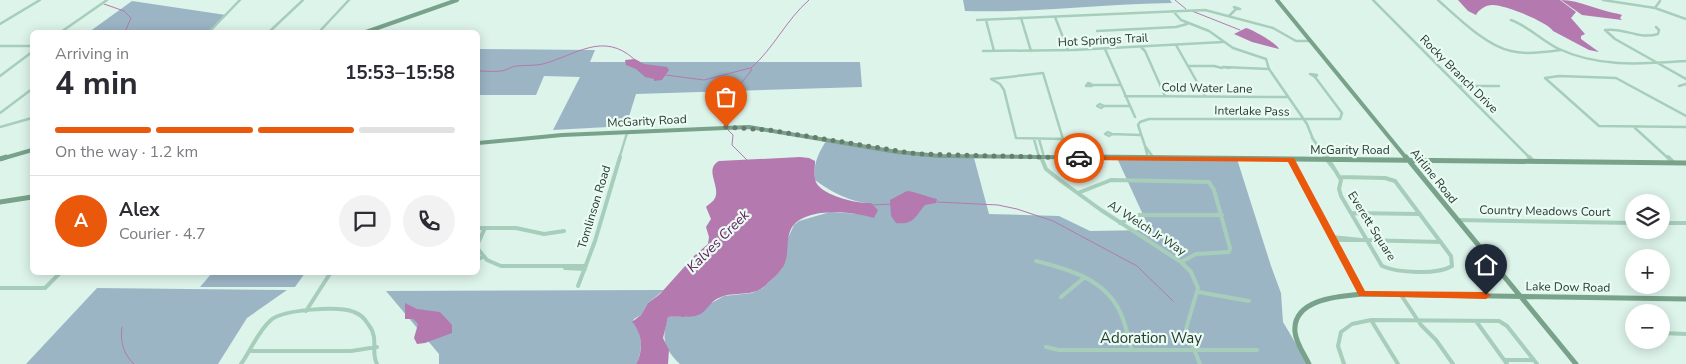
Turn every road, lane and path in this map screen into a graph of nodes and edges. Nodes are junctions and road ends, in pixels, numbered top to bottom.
1 (40, 0) edge
2 (108, 0) edge
3 (240, 0) edge
4 (303, 0) edge
5 (349, 0) edge
6 (457, 0) edge
7 (1277, 0) edge
8 (1373, 0) edge
9 (1438, 0) edge
10 (1603, 0) edge
11 (1660, 1) dead end
12 (1655, 8) junction
13 (1236, 9) dead end
14 (1172, 11) junction
15 (1054, 16) junction
16 (1228, 16) junction
17 (1021, 18) junction
18 (1686, 19) edge
19 (978, 20) dead end
20 (986, 20) junction
21 (1511, 20) dead end
22 (0, 24) edge
23 (1187, 24) junction
24 (1656, 27) dead end
25 (63, 30) edge
26 (211, 30) edge
27 (271, 30) edge
28 (321, 30) edge
29 (372, 30) edge
30 (1096, 31) dead end
31 (1223, 42) junction
32 (1312, 42) junction
33 (1176, 45) junction
34 (0, 46) edge
35 (30, 46) edge
36 (1140, 47) junction
37 (1105, 49) junction
38 (1068, 50) junction
39 (1561, 50) junction
40 (982, 51) dead end
41 (994, 51) junction
42 (1031, 51) junction
43 (30, 54) edge
44 (1686, 61) edge
45 (1656, 62) junction
46 (1188, 66) junction
47 (1269, 69) junction
48 (0, 76) edge
49 (1315, 77) dead end
50 (1686, 79) edge
51 (1686, 84) edge
52 (1092, 85) dead end
53 (1120, 85) junction
54 (1458, 86) junction
55 (1499, 86) dead end
56 (1679, 86) dead end
57 (30, 90) edge
58 (1125, 96) junction
59 (1164, 96) junction
60 (1205, 97) junction
61 (1288, 98) junction
62 (1104, 106) dead end
63 (1129, 106) junction
64 (0, 113) edge
65 (1686, 116) edge
66 (30, 119) edge
67 (1304, 120) junction
68 (1141, 121) junction
69 (0, 127) edge
70 (1686, 127) edge
71 (1634, 128) junction
72 (627, 133) junction
73 (1112, 134) dead end
74 (1140, 135) junction
75 (1034, 139) junction
76 (1039, 139) junction
77 (480, 143) edge
78 (30, 151) edge
79 (1042, 157) junction
80 (1150, 158) junction
81 (0, 159) edge
82 (1291, 159) junction
83 (1327, 159) junction
84 (1408, 160) junction
85 (1533, 161) junction
86 (1674, 162) junction
87 (1686, 163) edge
88 (1340, 177) junction
89 (1078, 193) junction
90 (30, 197) edge
91 (0, 202) edge
92 (1350, 212) junction
93 (1420, 214) junction
94 (1222, 215) junction
95 (1457, 220) junction
96 (1625, 222) edge
97 (1120, 223) junction
98 (1670, 223) edge
99 (1686, 223) edge
100 (480, 228) edge
101 (485, 228) junction
102 (564, 231) dead end
103 (1332, 238) junction
104 (480, 239) edge
105 (1366, 240) junction
106 (1441, 242) junction
107 (480, 252) edge
108 (483, 257) junction
109 (480, 258) edge
110 (1036, 261) dead end
111 (1181, 262) junction
112 (586, 268) junction
113 (58, 275) edge
114 (329, 275) edge
115 (1085, 277) junction
116 (578, 286) dead end
117 (0, 288) edge
118 (1198, 292) junction
119 (1362, 294) junction
120 (1400, 295) junction
121 (1520, 296) junction
122 (1061, 297) dead end
123 (1686, 299) edge
124 (1249, 302) dead end
125 (306, 312) junction
126 (1371, 320) junction
127 (1417, 320) junction
128 (1475, 321) junction
129 (1670, 333) edge
130 (1686, 334) edge
131 (377, 346) junction
132 (1046, 347) dead end
133 (1194, 349) junction
134 (1132, 350) junction
135 (1257, 350) dead end
136 (250, 351) junction
137 (1506, 362) edge
138 (1535, 362) edge
139 (241, 364) edge
140 (377, 364) edge
141 (1200, 364) edge
142 (1309, 364) edge
143 (1344, 364) edge
144 (1398, 364) edge
145 (1453, 364) edge
146 (1576, 364) edge

1 - 22 street
2 - 25 street
3 - 26 street
4 - 27 street
5 - 28 street
6 - 29 street
7 - 32 street, Airline Road
8 - 54 street, Rocky Branch Drive
9 - 39 street
10 - 12 street
11 - 12 street
12 - 18 street
13 - 16 street
14 - 15 street
14 - 16 street
14 - 23 street
15 - 17 street
15 - 38 street
16 - 32 street
17 - 20 street
17 - 42 street
19 - 20 street
20 - 41 street
21 - 39 street
23 - 30 street
23 - 31 street, Everett Square
24 - 45 street
31 - 33 street, Hot Springs Trail
31 - 47 street, Everett Square
32 - 84 street, Airline Road
33 - 36 street, Hot Springs Trail
33 - 46 street
34 - 35 street
36 - 37 street, Hot Springs Trail
36 - 59 street
37 - 38 street, Hot Springs Trail
37 - 53 street
38 - 42 street, Hot Springs Trail
39 - 45 street
40 - 41 street, Hot Springs Trail
41 - 42 street, Hot Springs Trail
43 - 48 street
44 - 45 street
45 - 50 street
46 - 47 street
46 - 60 street
47 - 61 street, Everett Square
49 - 67 street, Interlake Pass
51 - 56 street
52 - 53 street
53 - 58 street
54 - 55 street
54 - 85 street, Rocky Branch Drive
57 - 64 street
58 - 59 street, Cold Water Lane
58 - 63 street
59 - 60 street, Cold Water Lane
60 - 61 street, Cold Water Lane
61 - 67 street, Everett Square
62 - 63 street
63 - 68 street
65 - 71 street
66 - 69 street
67 - 68 street, Interlake Pass
67 - 83 street, Everett Square
68 - 74 street
70 - 71 street
71 - 86 street
72 - 77 street, McGarity Road
72 - 79 street, McGarity Road
72 - 112 street, Tomlinson Road
73 - 74 street
74 - 80 street
75 - 76 street
75 - 76 street
75 - 79 street
76 - 79 street
78 - 81 street
79 - 80 street, McGarity Road
79 - 89 street, AJ Welch Jr Way
80 - 82 street, McGarity Road
82 - 83 street, McGarity Road
82 - 103 street
83 - 84 street, McGarity Road
83 - 88 street, Everett Square
84 - 85 street, McGarity Road
84 - 95 street, Airline Road
85 - 86 street, McGarity Road
86 - 87 street, McGarity Road
88 - 92 street, Everett Square
88 - 93 street, Everett Square
89 - 94 street
89 - 97 street, AJ Welch Jr Way
90 - 91 street
92 - 93 street
92 - 105 street, Everett Square
93 - 106 street, Everett Square
94 - 97 street
94 - 111 street
95 - 96 street, Country Meadows Court
95 - 121 street, Airline Road
97 - 111 street, AJ Welch Jr Way
98 - 99 street
100 - 101 street
101 - 102 street
101 - 104 street
103 - 105 street
103 - 119 street
105 - 106 street
105 - 106 street, Everett Square
107 - 108 street
108 - 109 street
108 - 112 street
110 - 115 street
111 - 118 street, AJ Welch Jr Way
112 - 116 street, Tomlinson Road
113 - 117 street
114 - 125 street
115 - 122 street
115 - 134 street
118 - 124 street
118 - 133 street
119 - 120 street, Lake Dow Road
119 - 142 street, Lake Dow Road
120 - 121 street, Lake Dow Road
120 - 127 street
121 - 123 street, Lake Dow Road
121 - 146 street, Airline Road
125 - 131 street
125 - 136 street
126 - 127 street
126 - 143 street
126 - 144 street
127 - 128 street
127 - 145 street
128 - 137 street
128 - 138 street
129 - 130 street
131 - 136 street
131 - 140 street
132 - 134 street, Adoration Way
133 - 134 street, Adoration Way
133 - 135 street, Adoration Way
133 - 141 street
136 - 139 street
137 - 138 street

